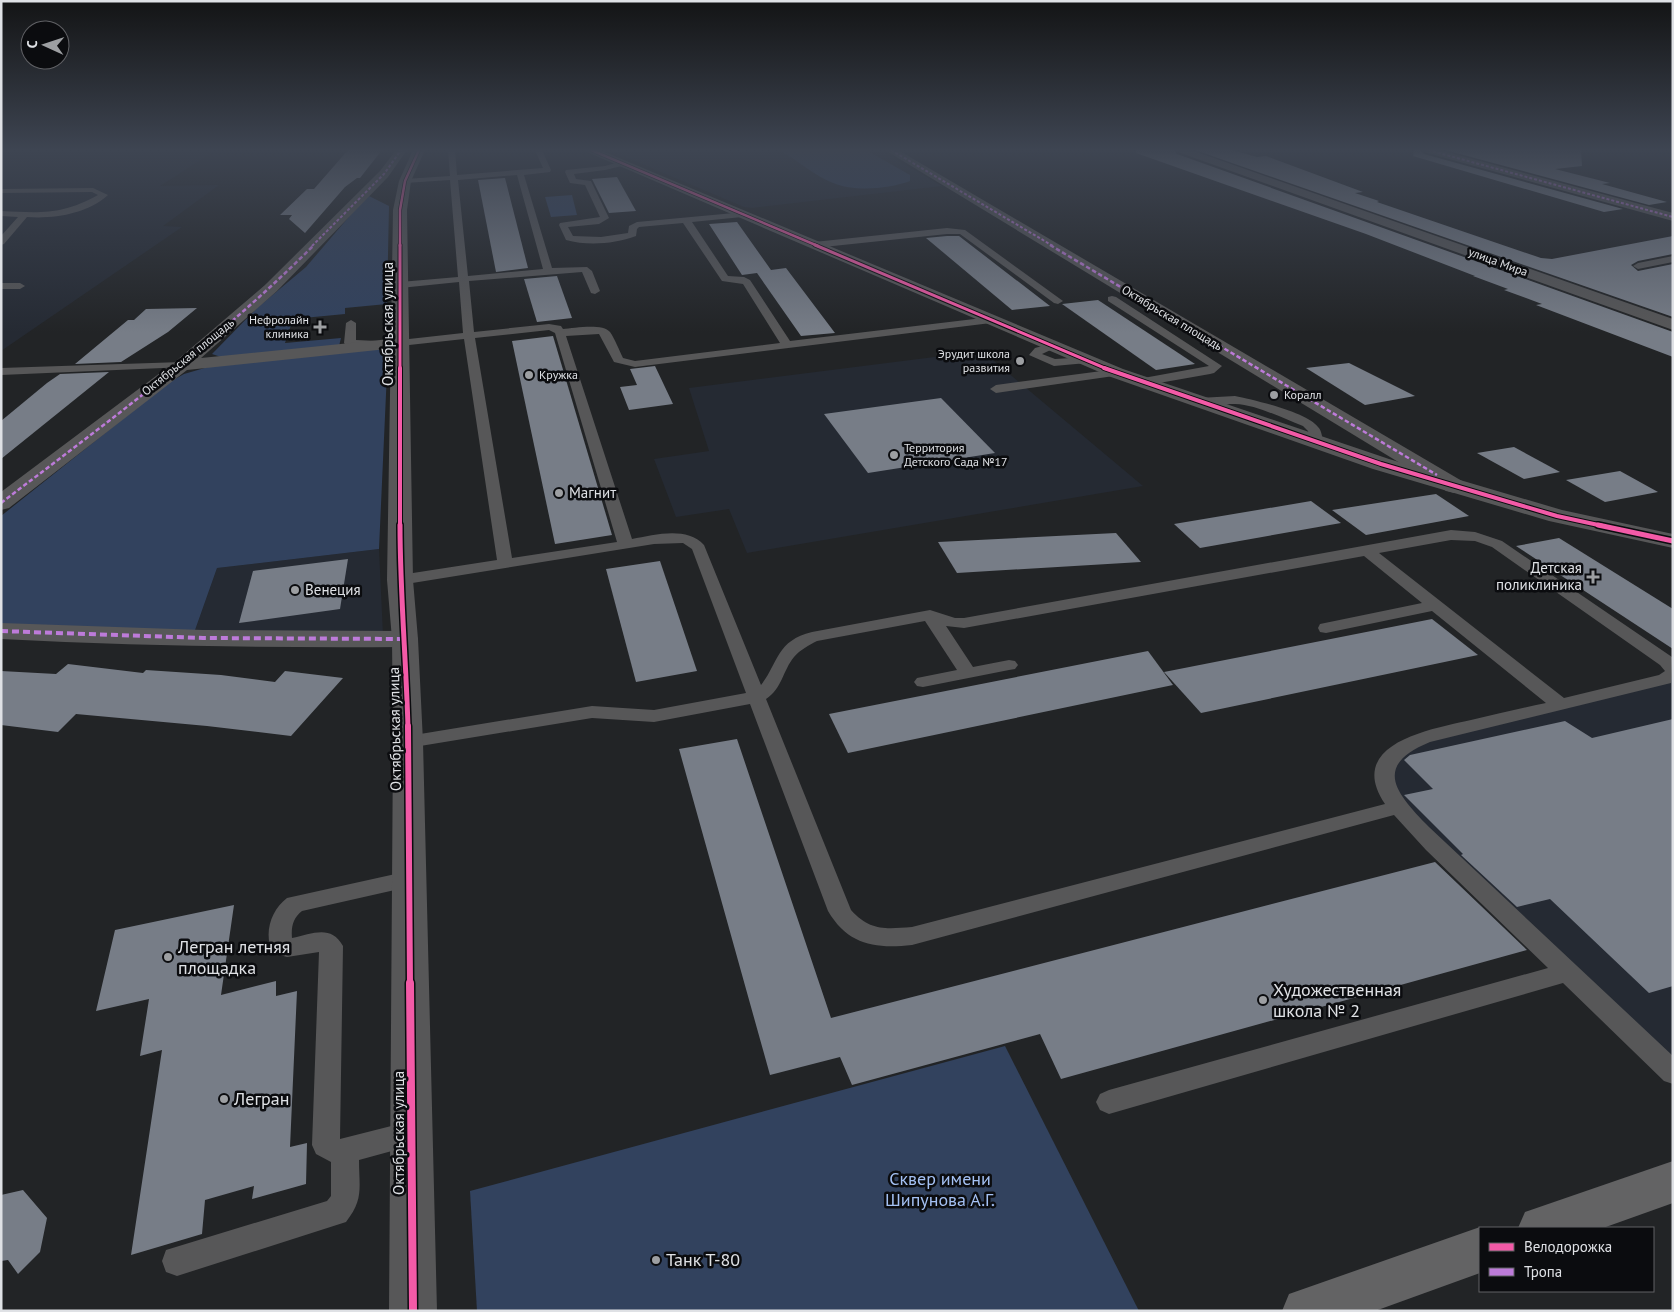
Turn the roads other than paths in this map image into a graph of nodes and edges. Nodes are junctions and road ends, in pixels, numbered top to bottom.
1 (74, 211) edge
2 (347, 211) edge
3 (400, 211) edge
4 (456, 211) edge
5 (542, 211) edge
6 (602, 211) edge
7 (736, 211) edge
8 (994, 211) edge
9 (1355, 211) edge
10 (1652, 211) edge
11 (1, 213) edge
12 (25, 214) junction
13 (742, 214) junction
14 (1673, 217) edge
15 (686, 220) junction
16 (550, 226) junction
17 (1, 242) edge
18 (814, 245) junction
19 (1673, 259) edge
20 (1638, 266) dead end
21 (548, 271) junction
22 (463, 279) junction
23 (400, 285) junction
24 (1, 286) edge
25 (20, 286) dead end
26 (595, 290) dead end
27 (1112, 298) dead end
28 (1058, 301) dead end
29 (991, 320) junction
30 (351, 323) dead end
31 (1673, 324) edge
32 (560, 333) junction
33 (469, 336) junction
34 (400, 341) junction
35 (787, 345) junction
36 (182, 364) junction
37 (1, 372) edge
38 (1117, 373) junction
39 (1142, 382) junction
40 (996, 389) dead end
41 (1454, 486) junction
42 (1, 503) edge
43 (1673, 541) edge
44 (626, 545) junction
45 (1368, 551) junction
46 (505, 564) junction
47 (400, 580) junction
48 (1436, 605) junction
49 (930, 615) junction
50 (1326, 628) dead end
51 (1, 631) edge
52 (405, 639) junction
53 (1009, 665) dead end
54 (1673, 671) edge
55 (968, 673) junction
56 (923, 682) dead end
57 (755, 697) junction
58 (1561, 705) junction
59 (408, 742) junction
60 (1399, 807) junction
61 (409, 879) junction
62 (1567, 972) junction
63 (1673, 1073) edge
64 (1109, 1102) dead end
65 (411, 1134) junction
66 (345, 1151) junction
67 (1673, 1182) edge
68 (1544, 1227) edge
69 (1479, 1250) edge
70 (177, 1261) dead end
71 (413, 1311) edge
72 (1306, 1311) edge

1 - 12 lane
2 - 36 street, Октябрьская площадь
3 - 23 street, Октябрьская улица
4 - 22 lane
5 - 16 lane
6 - 16 lane
7 - 13 street
8 - 41 street, Октябрьская площадь
9 - 31 street, улица Мира
10 - 14 street
11 - 12 lane
12 - 17 lane
13 - 15 lane
13 - 18 street
15 - 16 lane
15 - 35 lane
16 - 21 lane
18 - 28 lane
18 - 29 street
19 - 20 lane
21 - 22 lane
21 - 26 lane
22 - 23 lane
22 - 33 lane
23 - 34 street, Октябрьская улица
24 - 25 lane
27 - 39 lane
29 - 35 lane
29 - 38 street
30 - 34 lane
32 - 33 lane
32 - 35 lane
32 - 44 lane
33 - 34 lane
33 - 46 lane
34 - 36 street
34 - 47 street, Октябрьская улица
36 - 37 lane
36 - 42 street, Октябрьская площадь
38 - 39 street
38 - 40 lane
39 - 41 street
41 - 43 street
44 - 46 lane
44 - 57 lane
45 - 48 lane
45 - 49 lane
45 - 54 lane
46 - 47 lane
47 - 52 street, Октябрьская улица
48 - 50 lane
48 - 58 lane
49 - 55 lane
49 - 57 lane
51 - 52 street
52 - 59 street, Октябрьская улица
53 - 55 lane
54 - 58 lane
55 - 56 lane
57 - 59 lane
57 - 60 lane
58 - 60 lane
59 - 61 street, Октябрьская улица
60 - 62 lane
61 - 65 street, Октябрьская улица
61 - 66 lane
62 - 63 lane
62 - 64 lane
65 - 66 lane
65 - 71 street, Октябрьская улица
66 - 70 lane
67 - 68 main road
69 - 72 main road

